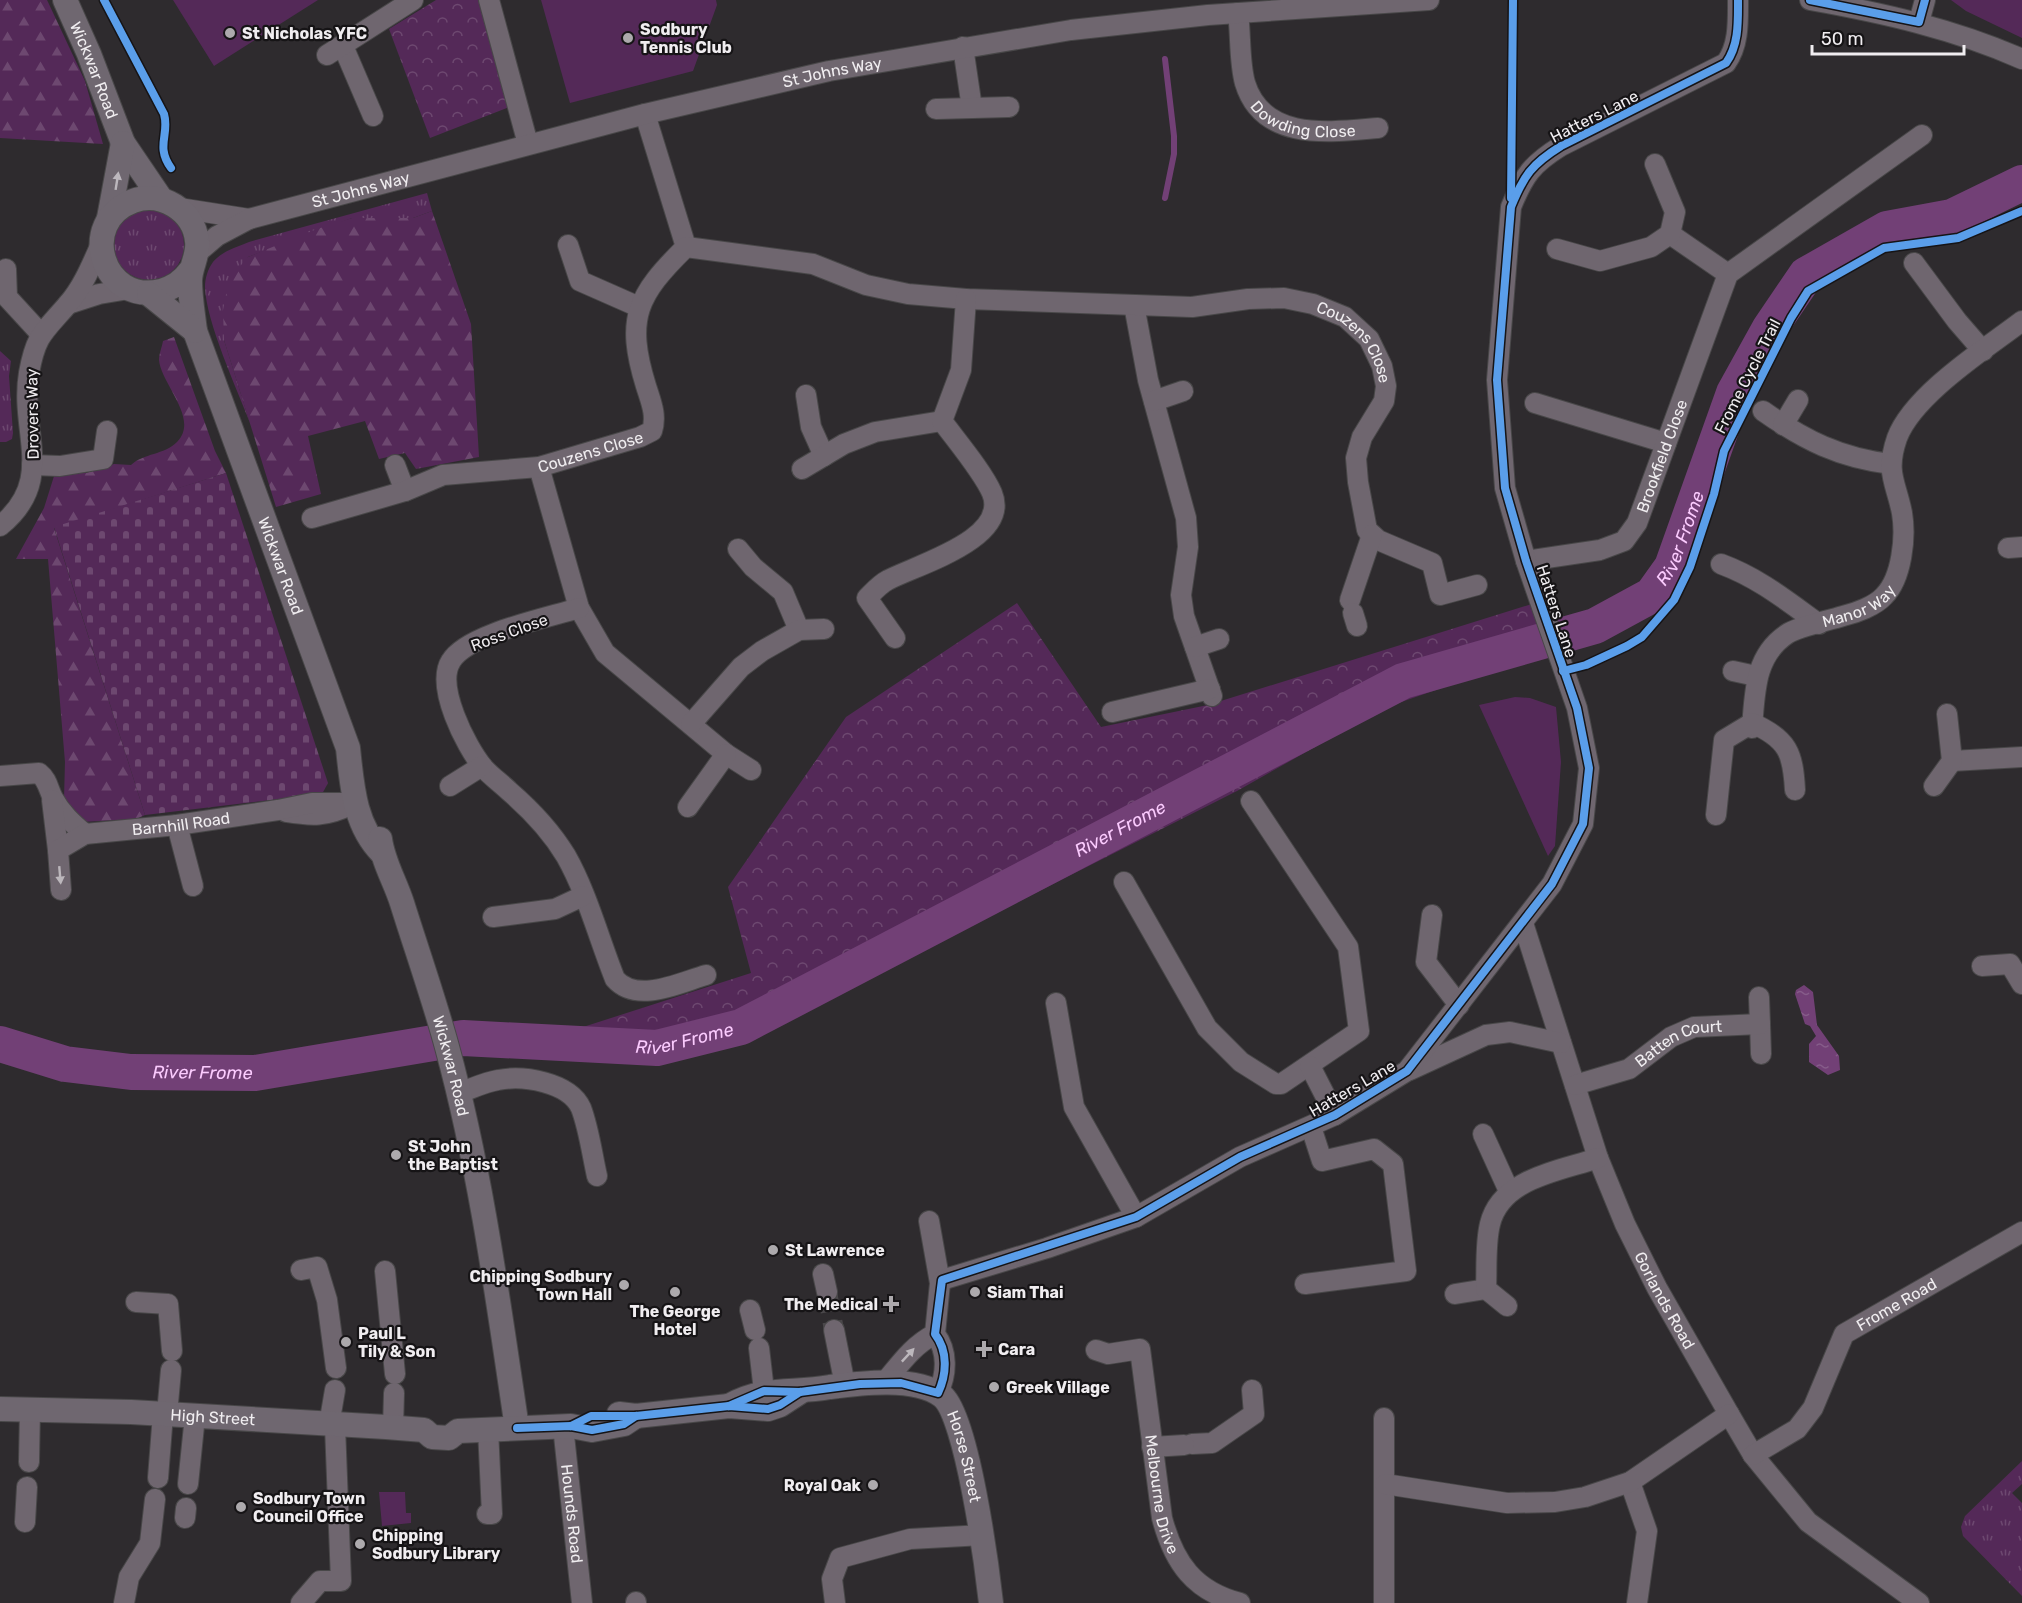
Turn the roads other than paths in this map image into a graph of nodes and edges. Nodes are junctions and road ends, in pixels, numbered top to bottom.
1 (64, 0) edge
2 (413, 0) edge
3 (489, 0) edge
4 (1429, 0) edge
5 (1738, 0) edge
6 (1810, 0) edge
7 (1925, 0) edge
8 (1238, 13) junction
9 (1919, 22) junction
10 (963, 47) junction
11 (2022, 59) edge
12 (1009, 107) dead end
13 (972, 108) junction
14 (936, 110) dead end
15 (645, 114) junction
16 (373, 116) dead end
17 (1377, 128) dead end
18 (1922, 135) dead end
19 (123, 143) junction
20 (528, 144) junction
21 (1655, 164) dead end
22 (170, 204) junction
23 (110, 218) junction
24 (249, 219) junction
25 (1670, 234) junction
26 (101, 243) junction
27 (568, 244) dead end
28 (686, 247) junction
29 (1557, 249) dead end
30 (193, 262) junction
31 (1914, 263) dead end
32 (6, 269) dead end
33 (1728, 274) junction
34 (139, 291) junction
35 (966, 299) junction
36 (68, 304) junction
37 (1134, 305) junction
38 (639, 307) junction
39 (2022, 321) edge
40 (195, 331) junction
41 (40, 333) junction
42 (1983, 351) junction
43 (1183, 391) dead end
44 (806, 395) dead end
45 (1154, 400) junction
46 (1798, 400) dead end
47 (1534, 403) dead end
48 (1763, 411) dead end
49 (942, 421) junction
50 (1783, 426) junction
51 (107, 431) dead end
52 (1666, 443) junction
53 (824, 456) junction
54 (1891, 464) junction
55 (32, 465) junction
56 (395, 465) dead end
57 (539, 467) junction
58 (802, 469) dead end
59 (405, 491) junction
60 (312, 518) dead end
61 (0, 526) edge
62 (1372, 535) junction
63 (738, 549) dead end
64 (1526, 561) junction
65 (1721, 564) dead end
66 (1477, 585) dead end
67 (579, 608) junction
68 (1353, 613) dead end
69 (1819, 624) junction
70 (824, 629) dead end
71 (799, 630) junction
72 (895, 638) dead end
73 (1219, 639) dead end
74 (1195, 647) junction
75 (1733, 671) dead end
76 (1756, 676) junction
77 (1112, 712) dead end
78 (1947, 714) dead end
79 (691, 724) junction
80 (1752, 725) junction
81 (726, 754) junction
82 (2022, 757) edge
83 (1952, 761) junction
84 (482, 766) junction
85 (751, 770) dead end
86 (0, 776) edge
87 (450, 786) dead end
88 (1934, 786) dead end
89 (1795, 790) dead end
90 (52, 797) junction
91 (1251, 801) dead end
92 (354, 803) junction
93 (688, 807) dead end
94 (1716, 815) dead end
95 (177, 825) junction
96 (85, 834) junction
97 (58, 850) junction
98 (1124, 882) dead end
99 (193, 886) dead end
100 (61, 890) dead end
101 (583, 896) junction
102 (1432, 915) dead end
103 (493, 917) dead end
104 (1523, 923) junction
105 (2016, 958) edge
106 (1982, 966) dead end
107 (706, 975) dead end
108 (2022, 984) edge
109 (1759, 997) dead end
110 (1056, 1004) dead end
111 (1459, 1005) junction
112 (1760, 1024) junction
113 (1561, 1043) junction
114 (1761, 1054) dead end
115 (1310, 1066) junction
116 (1407, 1071) junction
117 (1575, 1085) junction
118 (459, 1093) junction
119 (1335, 1115) junction
120 (1311, 1127) junction
121 (1483, 1134) dead end
122 (1598, 1158) junction
123 (597, 1176) dead end
124 (1509, 1191) junction
125 (1136, 1217) junction
126 (929, 1221) dead end
127 (2022, 1232) edge
128 (301, 1270) dead end
129 (385, 1271) dead end
130 (940, 1283) junction
131 (1305, 1284) dead end
132 (1486, 1289) junction
133 (1455, 1294) dead end
134 (136, 1302) dead end
135 (1507, 1306) dead end
136 (750, 1310) dead end
137 (834, 1330) tunnel mouth
138 (935, 1334) junction
139 (1096, 1350) dead end
140 (336, 1368) dead end
141 (885, 1382) junction
142 (846, 1385) junction
143 (334, 1390) dead end
144 (1252, 1390) dead end
145 (764, 1391) junction
146 (800, 1392) junction
147 (938, 1393) junction
148 (729, 1406) junction
149 (0, 1409) edge
150 (30, 1409) junction
151 (165, 1414) junction
152 (1729, 1414) junction
153 (195, 1416) junction
154 (1384, 1418) dead end
155 (332, 1425) junction
156 (567, 1426) junction
157 (393, 1428) junction
158 (517, 1428) junction
159 (488, 1429) junction
160 (1152, 1447) junction
161 (1753, 1455) junction
162 (29, 1462) dead end
163 (158, 1478) dead end
164 (1629, 1482) junction
165 (188, 1484) dead end
166 (1385, 1484) junction
167 (27, 1487) dead end
168 (155, 1499) dead end
169 (487, 1514) dead end
170 (25, 1522) dead end
171 (983, 1535) junction
172 (124, 1603) edge
173 (301, 1603) edge
174 (582, 1603) edge
175 (835, 1603) edge
176 (991, 1603) edge
177 (1240, 1603) edge
178 (1384, 1603) edge
179 (1637, 1603) edge
180 (1919, 1603) edge

1 - 19 main road, Wickwar Road
2 - 16 street
3 - 20 street
4 - 8 street, St Johns Way
5 - 64 street, Hatters Lane
6 - 9 street
7 - 9 street
8 - 10 street, St Johns Way
8 - 17 street, Dowding Close
9 - 11 street
10 - 13 street
10 - 15 street, St Johns Way
12 - 13 street
13 - 14 street
15 - 20 street, St Johns Way
15 - 28 street
18 - 33 street
19 - 22 main road, Wickwar Road
23 -> 19 main road
20 - 24 street, St Johns Way
21 - 25 street
22 - 23 main road
22 - 24 street, St Johns Way
22 - 30 main road, Wickwar Road
23 - 26 main road
24 - 30 street, St Johns Way
25 - 29 street
25 - 33 street
26 - 34 main road
26 - 36 street, Drovers Way
27 - 38 street
28 - 35 street, Couzens Close
28 - 38 street, Couzens Close
30 - 34 main road
30 - 40 main road, Wickwar Road
31 - 42 street
32 - 41 street
33 - 52 street, Brookfield Close
34 - 36 street, Drovers Way
34 - 40 main road
35 - 37 street, Couzens Close
35 - 49 street
36 - 41 street, Drovers Way
37 - 45 street
37 - 62 street, Couzens Close
38 - 57 street, Couzens Close
39 - 42 street, Manor Way
40 - 92 main road, Wickwar Road
41 - 55 street, Drovers Way
42 - 54 street, Manor Way
43 - 45 street
44 - 53 street
45 - 74 street
46 - 50 street
47 - 52 street
48 - 50 street
49 - 53 street
49 - 72 street
50 - 54 street
51 - 55 street
52 - 64 street, Brookfield Close
53 - 58 street
54 - 69 street, Manor Way
55 - 61 street, Drovers Way
56 - 59 street
57 - 59 street, Couzens Close
57 - 67 street
59 - 60 street, Couzens Close
62 - 66 street
62 - 68 street
63 - 71 street
64 - 104 street, Hatters Lane
65 - 69 street
67 - 79 street
67 - 84 street, Ross Close
69 - 76 street, Manor Way
70 - 71 street
71 - 79 street
73 - 74 street
74 - 77 street
75 - 76 street
76 - 80 street, Manor Way
78 - 83 street
79 - 81 street
80 - 89 street
80 - 94 street
81 - 85 street
81 - 93 street
82 - 83 street
83 - 88 street
84 - 87 street
84 - 101 street, Ross Close
86 - 90 street
90 - 96 street
90 - 97 street
91 - 115 street
92 - 95 street, Barnhill Road
92 - 118 main road, Wickwar Road
95 - 96 street, Barnhill Road
95 - 99 street
96 - 97 street
97 -> 100 street
98 - 115 street
101 - 103 street
101 - 107 street, Ross Close
102 - 111 street
104 - 111 street, Hatters Lane
104 - 113 street, Gorlands Road
105 - 106 street
105 - 108 street
109 - 112 street
110 - 125 street
111 - 116 street, Hatters Lane
112 - 114 street
112 - 117 street, Batten Court
113 - 116 street
113 - 117 street, Gorlands Road
115 - 119 street
116 - 119 street, Hatters Lane
117 - 122 street, Gorlands Road
118 - 123 street
118 - 158 main road, Wickwar Road
119 - 120 street, Hatters Lane
120 - 125 street, Hatters Lane
120 - 131 street
121 - 124 street
122 - 124 street
122 - 152 street, Gorlands Road
124 - 132 street
125 - 130 street, Hatters Lane
126 - 130 street, Horse Street
127 - 161 street, Frome Road
128 - 140 street
129 - 157 street
130 - 138 street, Horse Street
132 - 133 street
132 - 135 street
134 - 151 street
136 - 145 street
137 - 142 street
141 -> 138 street
138 - 147 street, Horse Street
139 - 160 street, Melbourne Drive
141 - 142 main road
141 - 147 main road
142 - 146 main road
143 - 155 street
144 - 160 street
145 - 146 main road
145 - 148 main road
146 - 148 main road
147 - 171 main road, Horse Street
148 - 156 main road, High Street
149 - 150 main road, High Street
150 - 151 main road, High Street
150 - 162 street
151 - 153 main road, High Street
151 - 163 street
152 - 161 street, Gorlands Road
152 - 164 street
153 - 155 main road, High Street
153 - 165 street
154 - 166 street
155 - 157 main road, High Street
155 - 173 street
156 - 158 main road, High Street
156 - 174 street, Hounds Road
157 - 159 main road, High Street
158 - 159 main road, High Street
159 - 169 street
160 - 177 street, Melbourne Drive
161 - 180 street, Gorlands Road
164 - 166 street
164 - 179 street
166 - 178 street
167 - 170 street
168 - 172 street
171 - 175 street
171 - 176 main road, Horse Street

